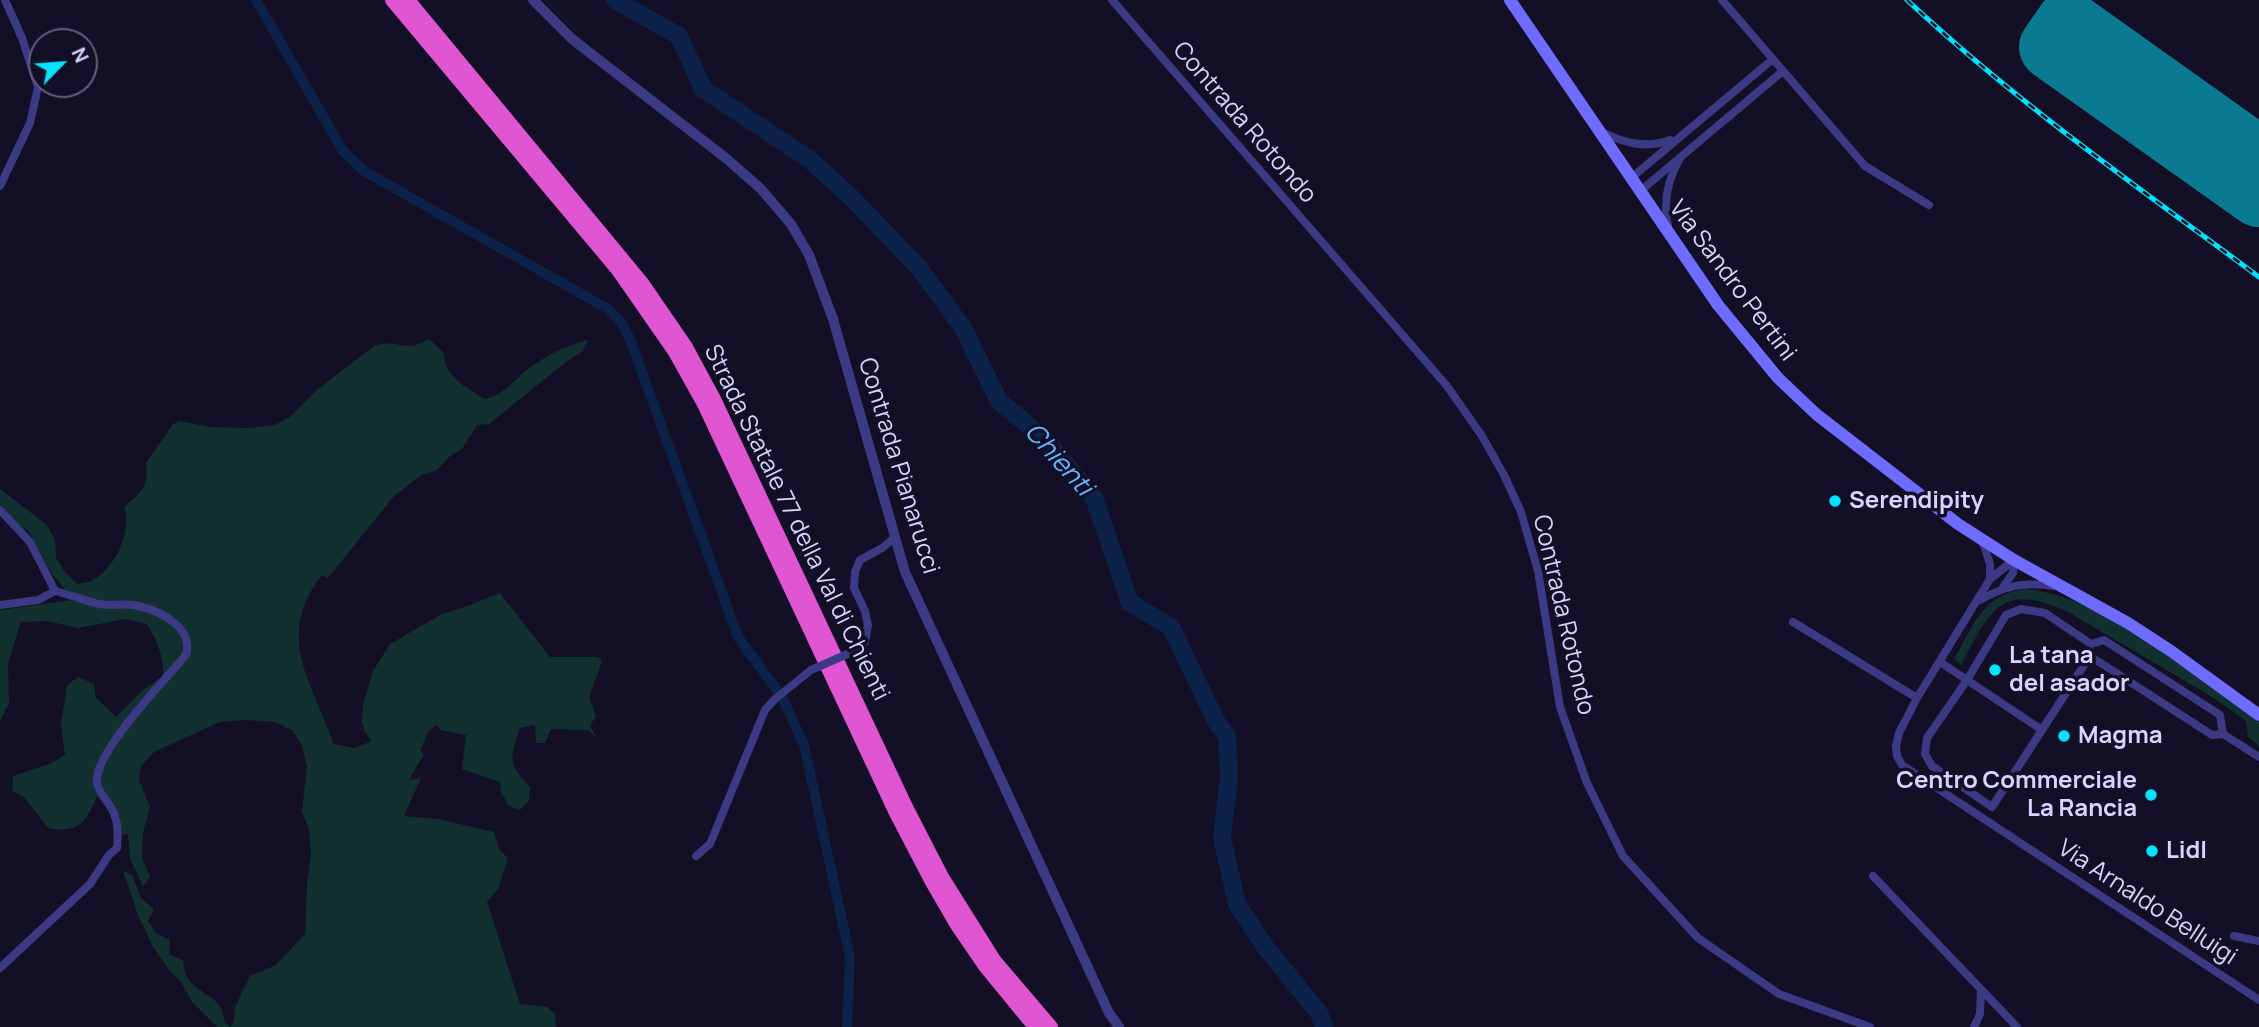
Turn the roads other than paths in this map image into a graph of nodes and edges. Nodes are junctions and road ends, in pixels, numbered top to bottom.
1 (5, 0) edge
2 (392, 0) edge
3 (408, 0) edge
4 (533, 0) edge
5 (1112, 0) edge
6 (1510, 0) edge
7 (1722, 0) edge
8 (1773, 59) junction
9 (1783, 71) junction
10 (1717, 104) junction
11 (1727, 117) junction
12 (1597, 130) junction
13 (1676, 138) junction
14 (1683, 153) junction
15 (1630, 179) junction
16 (0, 186) edge
17 (1639, 192) junction
18 (1929, 205) dead end
19 (1675, 243) junction
20 (0, 510) edge
21 (894, 538) junction
22 (1982, 540) junction
23 (2014, 560) junction
24 (1990, 579) junction
25 (2003, 587) junction
26 (2062, 587) junction
27 (55, 591) junction
28 (1977, 602) junction
29 (0, 605) edge
30 (1793, 622) dead end
31 (2091, 644) junction
32 (2090, 656) junction
33 (1940, 662) junction
34 (1967, 680) junction
35 (1917, 698) junction
36 (2259, 715) edge
37 (2042, 730) junction
38 (2223, 734) junction
39 (2259, 757) edge
40 (696, 856) dead end
41 (1873, 876) dead end
42 (2234, 936) dead end
43 (2259, 941) edge
44 (0, 968) edge
45 (1982, 990) junction
46 (2246, 990) junction
47 (2259, 991) edge
48 (2259, 1000) edge
49 (1035, 1027) edge
50 (1051, 1027) edge
51 (1119, 1027) edge
52 (1870, 1027) edge
53 (1974, 1027) edge
54 (2017, 1027) edge

1 - 16 street
2 - 49 highway, Strada Statale 77 della Val di Chienti
3 - 50 highway, Strada Statale 77 della Val di Chienti
4 - 21 street, Contrada Pianarucci
5 - 52 street, Contrada Rotondo
6 - 12 main road, Via Sandro Pertini
7 - 8 street
8 - 9 street
8 - 10 street
9 - 11 street
9 - 18 street
10 - 11 street
10 - 13 street
11 - 14 street
12 - 13 street
12 - 15 main road, Via Sandro Pertini
13 - 15 street
14 - 17 street
14 - 19 street
15 - 17 main road, Via Sandro Pertini
17 - 19 main road, Via Sandro Pertini
19 - 22 main road, Via Sandro Pertini
20 - 27 street
21 - 40 street, bridge
21 - 51 street, Contrada Pianarucci
22 - 23 main road, Via Sandro Pertini
22 - 24 street
23 - 24 street, Via Arnaldo Belluigi
23 - 25 street
23 - 26 main road, Via Sandro Pertini
24 - 28 street, Via Arnaldo Belluigi
25 - 26 street, Via Arnaldo Belluigi
25 - 28 street, Via Arnaldo Belluigi
26 - 36 main road, Via Sandro Pertini
27 - 29 street
27 - 44 street
28 - 33 street, Via Arnaldo Belluigi
30 - 35 street
31 - 32 street
31 - 34 street
31 - 38 street
32 - 37 street
32 - 38 street
33 - 34 street
33 - 35 street, Via Arnaldo Belluigi
34 - 37 street
34 - 37 street
35 - 46 street, Via Arnaldo Belluigi
38 - 39 street
41 - 45 street
42 - 43 street
45 - 53 street
45 - 54 street
46 - 47 street, Via Arnaldo Belluigi
46 - 48 street, Via Arnaldo Belluigi

